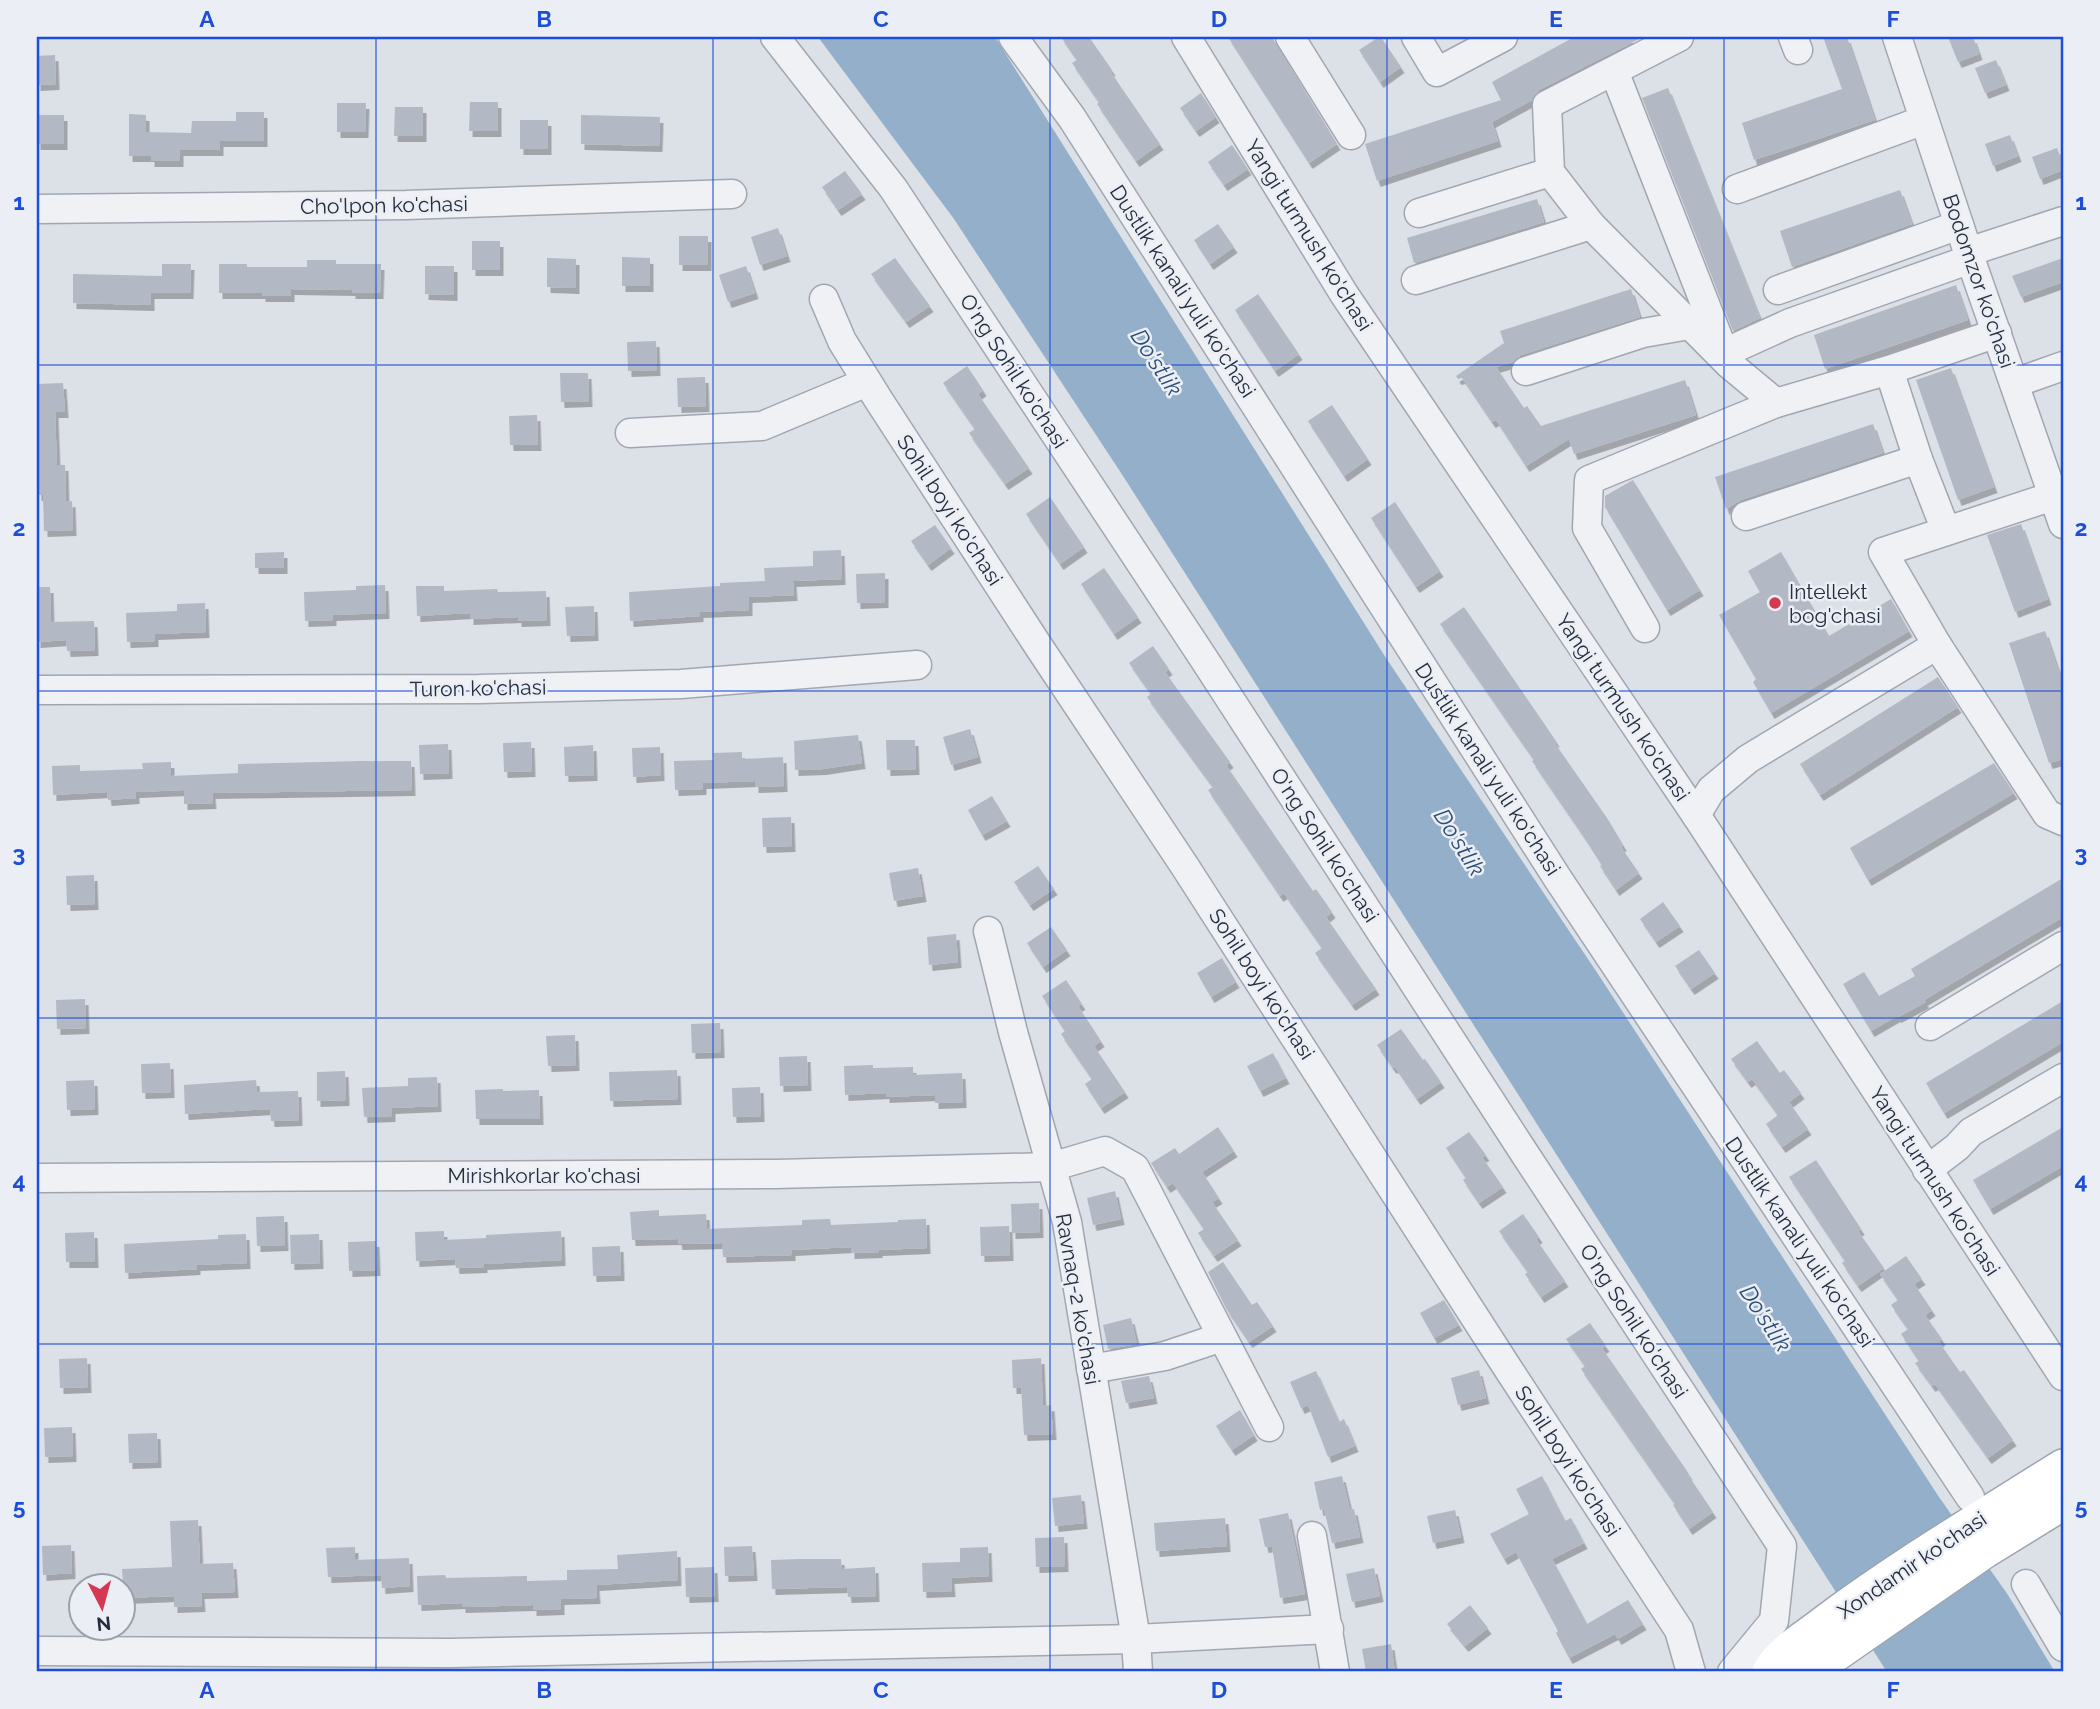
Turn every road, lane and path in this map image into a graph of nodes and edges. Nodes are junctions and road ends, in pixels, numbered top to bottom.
1 (775, 37) edge
2 (1013, 37) edge
3 (1186, 37) edge
4 (1290, 37) edge
5 (1416, 37) edge
6 (1503, 37) edge
7 (1679, 37) edge
8 (1897, 37) edge
9 (1614, 71) junction
10 (1924, 120) junction
11 (1351, 135) dead end
12 (1550, 172) junction
13 (1737, 189) dead end
14 (732, 194) dead end
15 (37, 209) edge
16 (1419, 213) dead end
17 (2063, 220) edge
18 (1591, 225) junction
19 (1959, 225) junction
20 (1969, 255) junction
21 (1416, 280) dead end
22 (1778, 290) dead end
23 (824, 299) dead end
24 (1689, 325) junction
25 (1997, 332) junction
26 (1726, 358) junction
27 (2063, 366) edge
28 (1889, 370) junction
29 (1526, 371) dead end
30 (867, 382) junction
31 (2015, 383) junction
32 (1776, 403) junction
33 (630, 433) dead end
34 (1918, 459) junction
35 (2053, 496) junction
36 (1746, 516) dead end
37 (2063, 524) edge
38 (1946, 531) junction
39 (1645, 628) dead end
40 (1937, 645) junction
41 (918, 665) dead end
42 (37, 690) edge
43 (1696, 815) junction
44 (2063, 821) edge
45 (988, 931) dead end
46 (2063, 946) edge
47 (1930, 1027) dead end
48 (2063, 1078) edge
49 (1051, 1167) junction
50 (1927, 1170) junction
51 (37, 1178) edge
52 (1222, 1337) junction
53 (1091, 1369) junction
54 (2063, 1376) edge
55 (1269, 1427) dead end
56 (2063, 1467) edge
57 (2063, 1502) edge
58 (1974, 1525) junction
59 (1312, 1536) dead end
60 (2026, 1584) dead end
61 (1850, 1624) junction
62 (1329, 1629) junction
63 (1136, 1639) junction
64 (2063, 1647) edge
65 (37, 1651) edge
66 (1138, 1672) edge
67 (1335, 1672) edge
68 (1690, 1672) edge
69 (1732, 1672) edge
70 (1770, 1672) edge
71 (1809, 1672) edge

1 - 69 street, O'ng Sohil ko'chasi
2 - 58 street, Dustlik kanali yuli ko'chasi
3 - 43 street, Yangi turmush ko'chasi
4 - 11 street
5 - 6 street
7 - 9 street
8 - 10 street, Bodomzor ko'chasi
9 - 12 street
9 - 26 street
10 - 13 street
10 - 19 street, Bodomzor ko'chasi
12 - 16 street
12 - 18 street
14 - 15 street, Cho'lpon ko'chasi
17 - 20 street
18 - 21 street
18 - 24 street
19 - 20 street, Bodomzor ko'chasi
19 - 22 street
20 - 25 street, Bodomzor ko'chasi
20 - 26 street
23 - 30 street, Sohil boyi ko'chasi
24 - 26 street
24 - 29 street
25 - 28 street
25 - 31 street, Bodomzor ko'chasi
26 - 32 street
27 - 31 street
28 - 32 street
28 - 34 street
30 - 33 street
30 - 68 street, Sohil boyi ko'chasi
31 - 35 street, Bodomzor ko'chasi
32 - 39 street
34 - 36 street
34 - 38 street
35 - 37 street, Bodomzor ko'chasi
35 - 38 street
38 - 40 street
40 - 43 street
40 - 44 street
41 - 42 street, Turon ko'chasi
43 - 50 street, Yangi turmush ko'chasi
45 - 49 street, Ravnaq-2 ko'chasi
46 - 47 street
48 - 50 street
49 - 51 street, Mirishkorlar ko'chasi
49 - 52 street, Mirishkorlar ko'chasi
49 - 53 street, Ravnaq-2 ko'chasi
50 - 54 street, Yangi turmush ko'chasi
52 - 53 street
52 - 55 street, Mirishkorlar ko'chasi
53 - 63 street, Ravnaq-2 ko'chasi
56 - 58 main road, Xondamir ko'chasi
57 - 58 main road, Xondamir ko'chasi
58 - 61 main road, Xondamir ko'chasi
59 - 62 street
60 - 64 street
61 - 70 main road, Xondamir ko'chasi
61 - 71 main road, Xondamir ko'chasi
62 - 63 street
62 - 67 street
63 - 65 street
63 - 66 street, Ravnaq-2 ko'chasi

